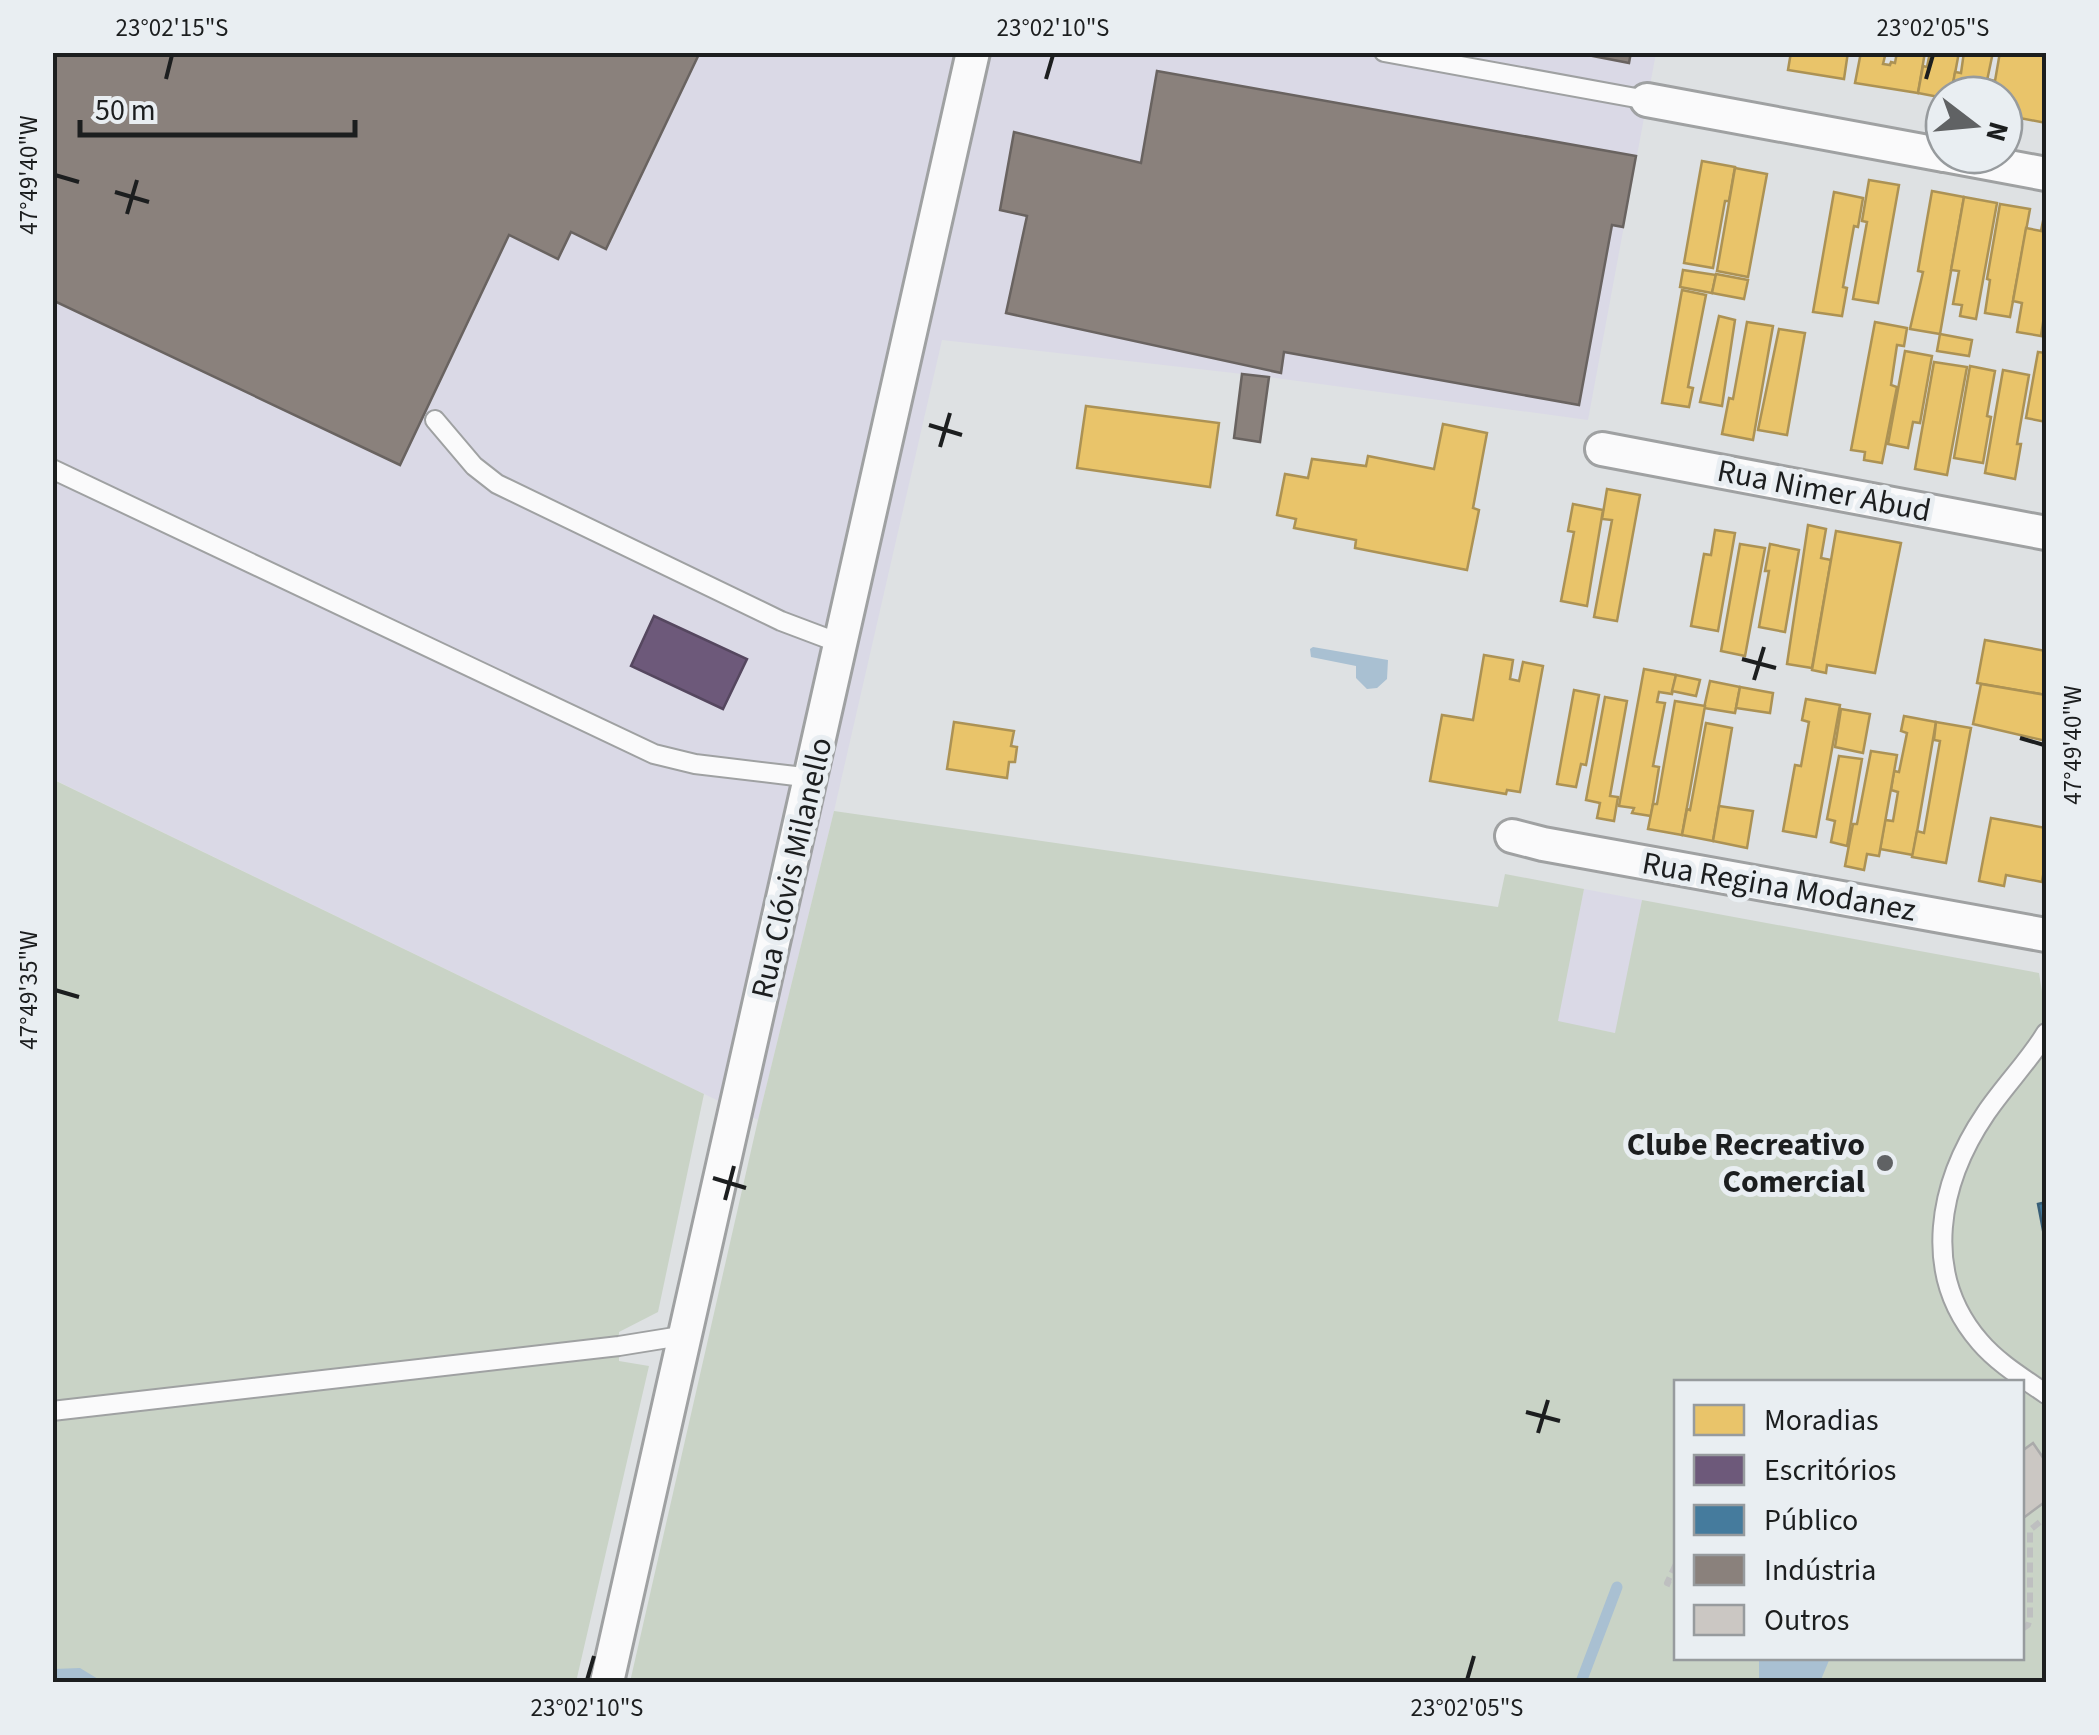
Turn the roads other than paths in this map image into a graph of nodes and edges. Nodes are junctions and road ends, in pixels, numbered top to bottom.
1 (973, 52) edge
2 (1384, 52) edge
3 (1647, 100) joint
4 (1924, 151) edge
5 (435, 420) dead end
6 (1602, 450) dead end
7 (52, 469) edge
8 (2046, 533) edge
9 (842, 644) junction
10 (812, 778) junction
11 (1512, 836) dead end
12 (2046, 935) edge
13 (2044, 1044) edge
14 (687, 1335) junction
15 (2046, 1394) edge
16 (52, 1410) edge
17 (606, 1682) edge

1 - 9 street, Rua Clóvis Milanello
2 - 3 lane
3 - 4 street
5 - 9 lane
6 - 8 street, Rua Nimer Abud
7 - 10 lane
9 - 10 street, Rua Clóvis Milanello
10 - 14 street, Rua Clóvis Milanello
11 - 12 street, Rua Regina Modanez
13 - 15 lane
14 - 16 lane
14 - 17 street, Rua Clóvis Milanello

